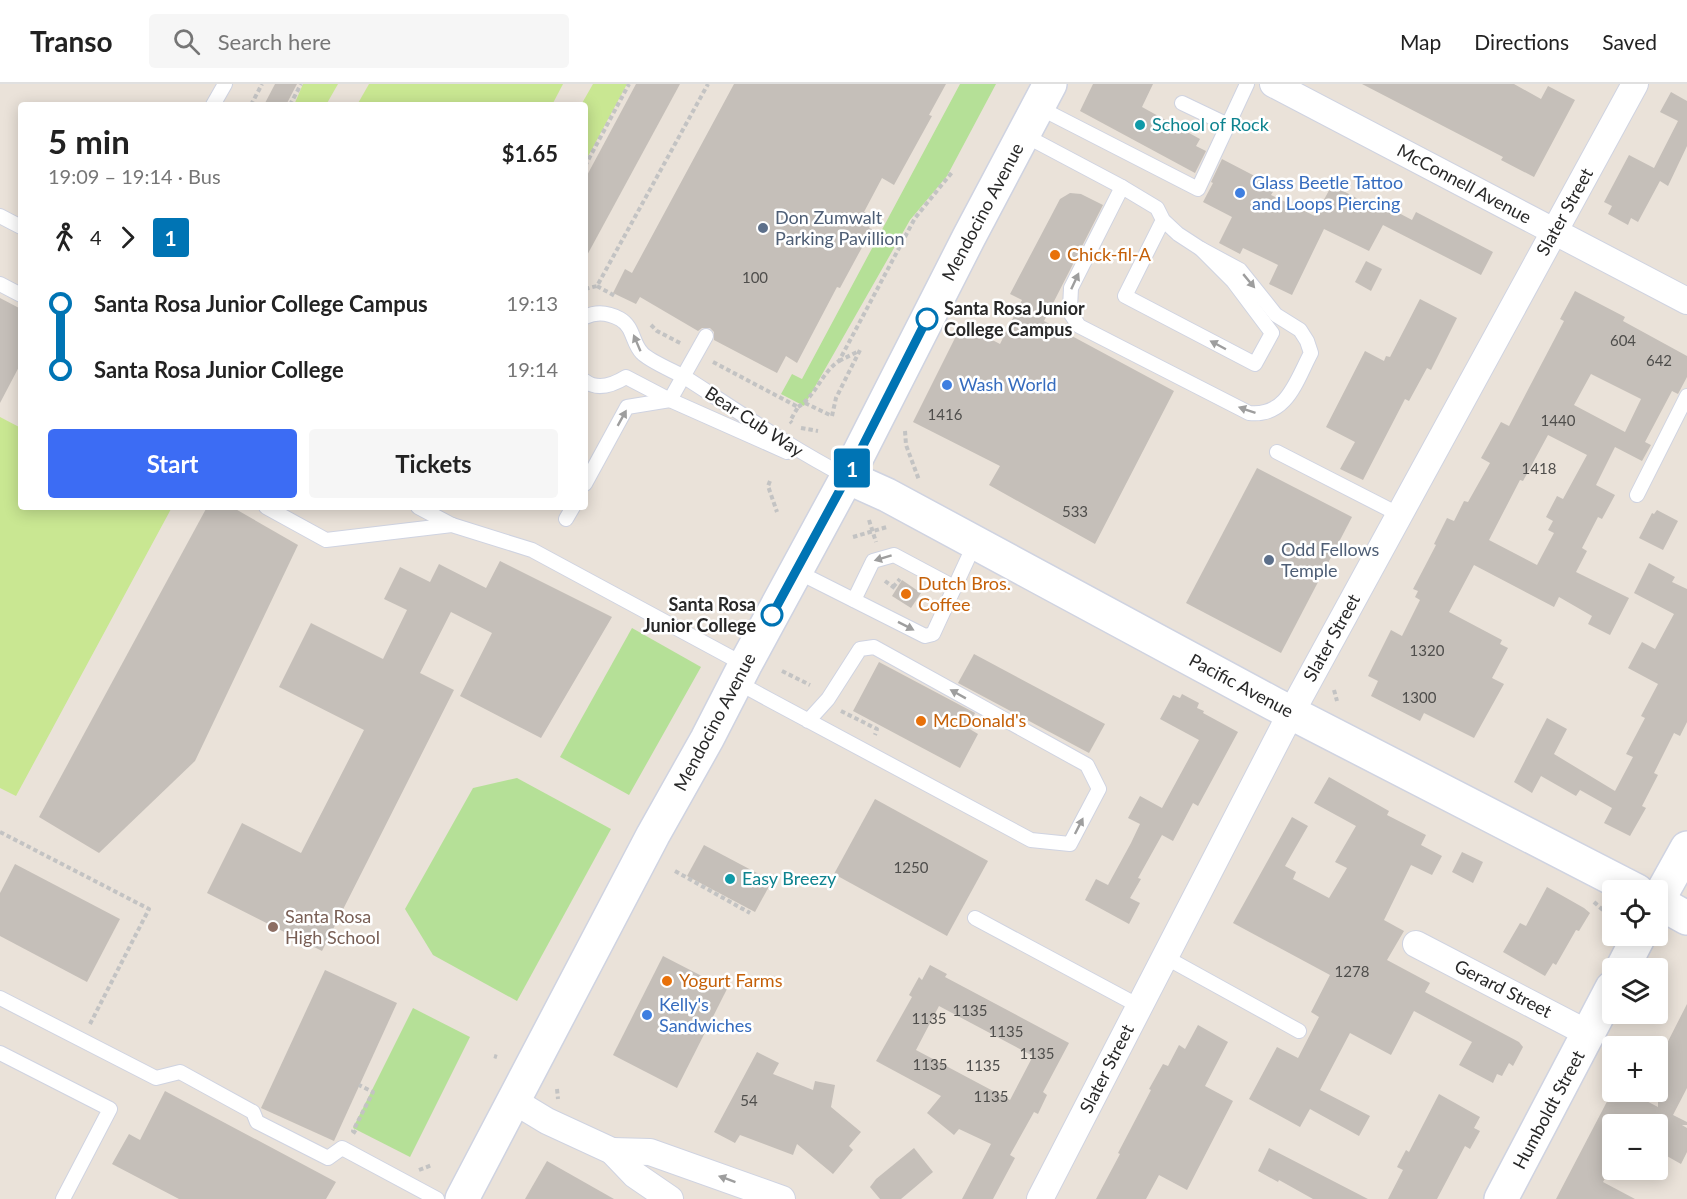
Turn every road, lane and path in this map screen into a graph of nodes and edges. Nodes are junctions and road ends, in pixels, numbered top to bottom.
1 (225, 84) edge
2 (262, 84) edge
3 (301, 84) edge
4 (629, 84) edge
5 (708, 84) edge
6 (1247, 84) edge
7 (1273, 84) edge
8 (1635, 84) edge
9 (215, 102) edge
10 (253, 102) edge
11 (292, 102) edge
12 (1182, 103) dead end
13 (1037, 109) edge
14 (1228, 125) junction
15 (588, 160) edge
16 (953, 171) dead end
17 (1122, 187) junction
18 (0, 216) edge
19 (1163, 220) junction
20 (18, 225) edge
21 (1555, 232) junction
22 (1201, 249) junction
23 (0, 284) edge
24 (588, 288) edge
25 (18, 293) edge
26 (1687, 301) edge
27 (588, 316) edge
28 (651, 325) dead end
29 (706, 336) dead end
30 (685, 346) dead end
31 (839, 361) junction
32 (713, 362) dead end
33 (683, 376) junction
34 (588, 386) edge
35 (1687, 396) edge
36 (670, 400) junction
37 (805, 402) junction
38 (798, 407) junction
39 (818, 431) dead end
40 (905, 431) dead end
41 (1277, 452) dead end
42 (590, 463) edge
43 (847, 477) junction
44 (920, 480) dead end
45 (770, 481) dead end
46 (1637, 495) dead end
47 (271, 510) edge
48 (424, 510) edge
49 (777, 512) dead end
50 (1400, 515) junction
51 (869, 520) dead end
52 (452, 525) junction
53 (897, 530) dead end
54 (873, 531) junction
55 (853, 537) dead end
56 (876, 542) dead end
57 (975, 543) junction
58 (796, 571) junction
59 (885, 581) dead end
60 (954, 587) junction
61 (896, 589) dead end
62 (854, 600) junction
63 (783, 671) dead end
64 (741, 674) junction
65 (810, 685) dead end
66 (1334, 690) dead end
67 (1337, 701) dead end
68 (838, 709) dead end
69 (1291, 712) junction
70 (808, 721) junction
71 (875, 735) dead end
72 (0, 832) edge
73 (1687, 848) edge
74 (675, 872) dead end
75 (1615, 880) edge
76 (1668, 883) edge
77 (1594, 901) dead end
78 (1668, 907) edge
79 (1602, 909) edge
80 (750, 912) dead end
81 (975, 918) dead end
82 (1687, 918) edge
83 (1416, 944) dead end
84 (1165, 957) junction
85 (0, 998) edge
86 (1140, 1006) junction
87 (1602, 1008) edge
88 (1299, 1031) dead end
89 (1589, 1034) junction
90 (82, 1040) junction
91 (0, 1053) edge
92 (359, 1085) dead end
93 (557, 1089) dead end
94 (558, 1099) dead end
95 (514, 1101) junction
96 (361, 1136) dead end
97 (612, 1151) junction
98 (432, 1165) dead end
99 (415, 1171) dead end
100 (657, 1196) edge
101 (63, 1199) edge
102 (437, 1199) edge
103 (462, 1199) edge
104 (782, 1199) edge
105 (1040, 1199) edge
106 (1501, 1199) edge

1 - 9 lane
2 - 10 path
3 - 11 path
4 - 15 path
5 - 24 path
6 - 14 lane
7 - 21 street, McConnell Avenue
8 - 21 street, Slater Street
12 - 14 lane
13 - 14 lane
13 - 17 lane
13 - 43 street, Mendocino Avenue
16 - 31 path
17 - 19 lane
22 -> 17 lane
18 - 20 lane
19 - 22 lane
22 -> 19 lane
21 - 26 street, McConnell Avenue
21 - 50 street, Slater Street
23 - 25 lane
33 -> 27 lane, Bear Cub Way
28 - 30 path
29 - 33 lane
31 - 37 path
31 - 37 path
32 - 38 path
33 - 36 lane
33 - 43 lane, Bear Cub Way
34 - 36 lane, Bear Cub Way
35 - 46 lane
42 -> 36 lane
36 - 43 lane, Bear Cub Way
37 - 38 path
38 - 39 path
40 - 44 path
41 - 50 lane
43 - 57 street, Pacific Avenue
43 - 58 street, Mendocino Avenue
45 - 49 path
47 - 52 lane
48 - 52 lane
50 - 69 street, Slater Street
51 - 54 path
52 - 64 lane
53 - 54 path
54 - 55 path
54 - 56 path
57 - 60 lane
57 - 69 street, Pacific Avenue
58 - 62 lane
58 - 64 street, Mendocino Avenue
59 - 61 path
60 -> 62 lane
62 -> 60 lane
63 - 65 path
64 - 70 lane
64 - 95 street, Mendocino Avenue
66 - 67 path
68 - 71 path
69 - 75 street, Pacific Avenue
69 - 84 street, Slater Street
70 -> 70 lane
72 - 90 path
73 - 76 street
74 - 80 path
77 - 79 path
78 - 82 street
81 - 86 lane
83 - 89 street, Gerard Street
84 - 86 street, Slater Street
84 - 88 lane
85 - 90 lane
86 - 105 street, Slater Street
87 - 89 street, Humboldt Street
89 - 106 street, Humboldt Street
90 - 102 lane
91 - 101 lane
92 - 96 path
93 - 94 path
95 - 97 street
95 - 103 street, Mendocino Avenue
97 - 100 street
104 -> 97 street
98 - 99 path

